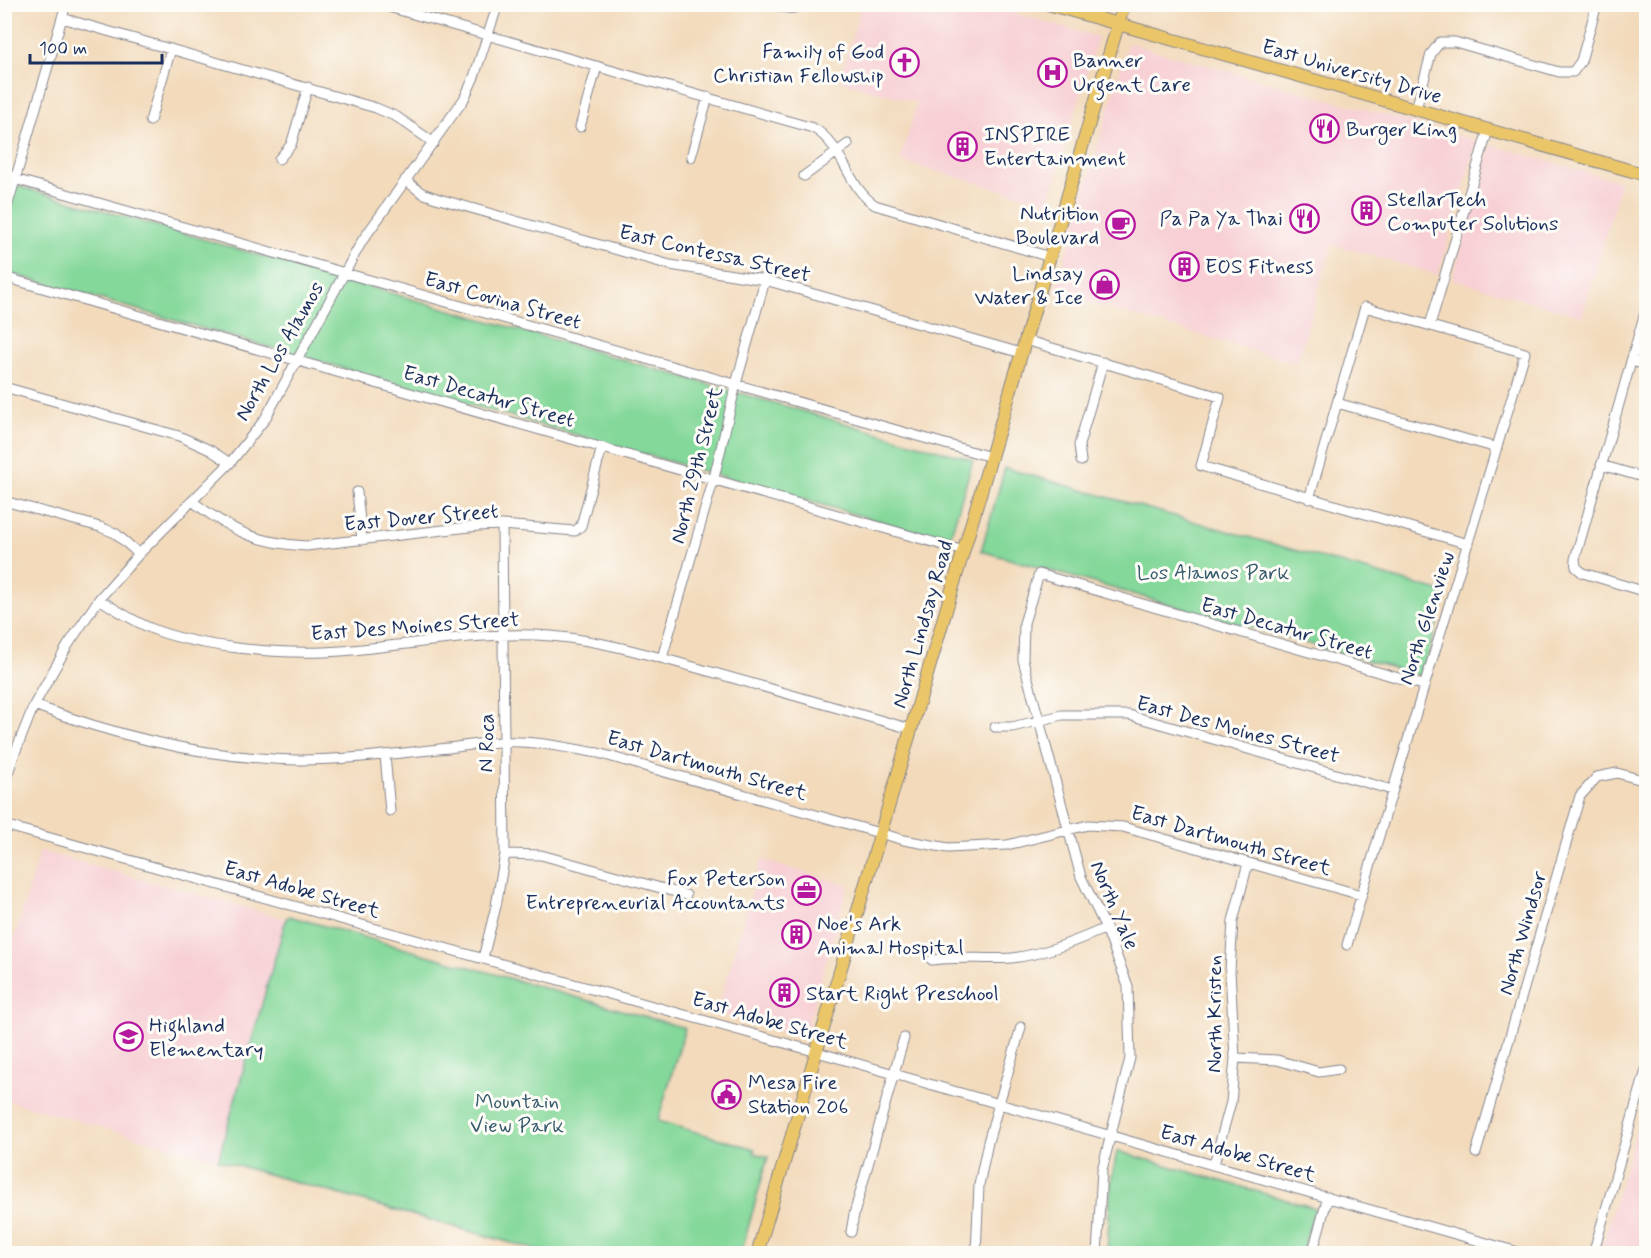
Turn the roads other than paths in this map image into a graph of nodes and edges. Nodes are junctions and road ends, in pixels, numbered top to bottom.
1 (66, 4) edge
2 (378, 4) edge
3 (498, 4) edge
4 (773, 4) edge
5 (1048, 4) edge
6 (1124, 4) edge
7 (1597, 4) edge
8 (799, 6) edge
9 (62, 18) junction
10 (1118, 24) junction
11 (488, 36) junction
12 (171, 49) junction
13 (597, 66) junction
14 (309, 87) junction
15 (708, 98) junction
16 (1416, 109) junction
17 (150, 121) dead end
18 (580, 127) dead end
19 (1488, 130) junction
20 (434, 143) junction
21 (848, 144) dead end
22 (838, 152) junction
23 (691, 157) dead end
24 (279, 159) dead end
25 (1647, 175) edge
26 (804, 176) dead end
27 (4, 177) edge
28 (15, 180) junction
29 (405, 180) junction
30 (4, 218) edge
31 (1050, 257) junction
32 (344, 274) junction
33 (4, 277) edge
34 (765, 280) junction
35 (1647, 309) edge
36 (1431, 326) junction
37 (1025, 340) junction
38 (1021, 353) junction
39 (298, 361) junction
40 (1631, 361) junction
41 (1103, 362) junction
42 (1647, 365) edge
43 (736, 384) junction
44 (4, 387) edge
45 (1337, 403) junction
46 (602, 447) junction
47 (1497, 448) junction
48 (991, 456) junction
49 (1081, 460) dead end
50 (230, 463) junction
51 (1601, 465) junction
52 (714, 478) junction
53 (1647, 478) edge
54 (357, 492) dead end
55 (1309, 499) junction
56 (4, 501) edge
57 (192, 501) junction
58 (502, 525) junction
59 (362, 540) junction
60 (1468, 544) junction
61 (964, 551) junction
62 (140, 554) junction
63 (1039, 574) joint
64 (1647, 592) edge
65 (99, 599) junction
66 (503, 634) junction
67 (662, 658) junction
68 (1423, 685) junction
69 (34, 705) junction
70 (1038, 720) junction
71 (995, 727) dead end
72 (911, 729) junction
73 (504, 741) junction
74 (385, 755) junction
75 (9, 756) edge
76 (1647, 781) edge
77 (4, 785) edge
78 (1392, 790) junction
79 (390, 811) dead end
80 (4, 825) edge
81 (1067, 830) junction
82 (881, 833) junction
83 (505, 854) junction
84 (1248, 863) junction
85 (686, 895) dead end
86 (1361, 895) junction
87 (1106, 927) junction
88 (1347, 945) dead end
89 (483, 958) junction
90 (932, 960) dead end
91 (1021, 1027) dead end
92 (904, 1038) dead end
93 (817, 1052) junction
94 (1235, 1058) junction
95 (1339, 1069) dead end
96 (1647, 1070) edge
97 (894, 1073) junction
98 (1000, 1103) junction
99 (1110, 1135) junction
100 (1476, 1153) dead end
101 (1214, 1164) junction
102 (1328, 1197) junction
103 (851, 1232) dead end
104 (757, 1254) edge
105 (976, 1254) edge
106 (1097, 1254) edge
107 (1312, 1254) edge
108 (1525, 1254) edge
109 (1593, 1254) edge

1 - 9 street
2 - 11 street
3 - 11 street, North Los Alamos
4 - 8 street
5 - 10 main road, East University Drive
6 - 10 main road, North Lindsay Road
7 - 16 street
9 - 12 street
9 - 28 street
10 - 16 main road, East University Drive
10 - 31 main road, North Lindsay Road
11 - 13 street
11 - 20 street, North Los Alamos
12 - 14 street
12 - 17 street
13 - 15 street
13 - 18 street
14 - 20 street
14 - 24 street
15 - 22 street
15 - 23 street
16 - 19 main road, East University Drive
19 - 25 main road, East University Drive
19 - 36 street
20 - 29 street, North Los Alamos
21 - 22 street
22 - 26 street
22 - 31 street
27 - 28 street, East Covina Street
28 - 30 street
28 - 32 street, East Covina Street
29 - 32 street, North Los Alamos
29 - 34 street, East Contessa Street
31 - 37 main road, North Lindsay Road
32 - 39 street, North Los Alamos
32 - 43 street, East Covina Street
33 - 39 street, East Decatur Street
34 - 38 street, East Contessa Street
34 - 43 street, North 29th Street
35 - 40 street
36 - 45 street
36 - 47 street, North Glenview
37 - 38 main road, North Lindsay Road
37 - 41 street
38 - 48 main road, North Lindsay Road
39 - 46 street, East Decatur Street
39 - 50 street, North Los Alamos
40 - 42 street
40 - 51 street
41 - 49 street
41 - 55 street
43 - 48 street, East Covina Street
43 - 52 street, North 29th Street
44 - 50 street
45 - 47 street
45 - 55 street
46 - 52 street, East Decatur Street
46 - 58 street, East Dover Street
47 - 60 street, North Glenview
48 - 61 main road, North Lindsay Road
50 - 57 street, North Los Alamos
51 - 53 street
51 - 64 street
52 - 61 street, East Decatur Street
52 - 67 street, North 29th Street
54 - 59 street
55 - 60 street
56 - 62 street
57 - 59 street, East Dover Street
57 - 62 street, North Los Alamos
58 - 59 street, East Dover Street
58 - 66 street, N Roca
60 - 68 street, North Glenview
61 - 72 main road, North Lindsay Road
62 - 65 street, North Los Alamos
63 - 68 street, East Decatur Street
63 - 70 street, North Yale
65 - 66 street, East Des Moines Street
65 - 69 street, North Los Alamos
66 - 67 street, East Des Moines Street
66 - 73 street, N Roca
67 - 72 street, East Des Moines Street
68 - 78 street, North Glenview
69 - 74 street, East Dartmouth Street
69 - 75 street, North Los Alamos
70 - 71 street, East Des Moines Street
70 - 78 street, East Des Moines Street
70 - 81 street, North Yale
72 - 82 main road, North Lindsay Road
73 - 74 street, East Dartmouth Street
73 - 82 street, East Dartmouth Street
73 - 83 street, N Roca
74 - 79 street
75 - 77 street, North Los Alamos
76 - 100 street, North Windsor
78 - 86 street, North Glenview
80 - 89 street, East Adobe Street
81 - 82 street, East Dartmouth Street
81 - 84 street, East Dartmouth Street
81 - 87 street, North Yale
82 - 93 main road, North Lindsay Road
83 - 85 street
83 - 89 street, N Roca
84 - 86 street, East Dartmouth Street
84 - 94 street, North Kristen
86 - 88 street, North Glenview
87 - 90 street
87 - 99 street, North Yale
89 - 93 street, East Adobe Street
91 - 98 street
92 - 97 street
93 - 97 street, East Adobe Street
93 - 104 main road, North Lindsay Road
94 - 95 street
94 - 101 street, North Kristen
96 - 109 street
97 - 98 street, East Adobe Street
97 - 103 street
98 - 99 street, East Adobe Street
98 - 105 street
99 - 101 street, East Adobe Street
99 - 106 street, North Yale
101 - 102 street, East Adobe Street
102 - 107 street
102 - 108 street, East Adobe Street

